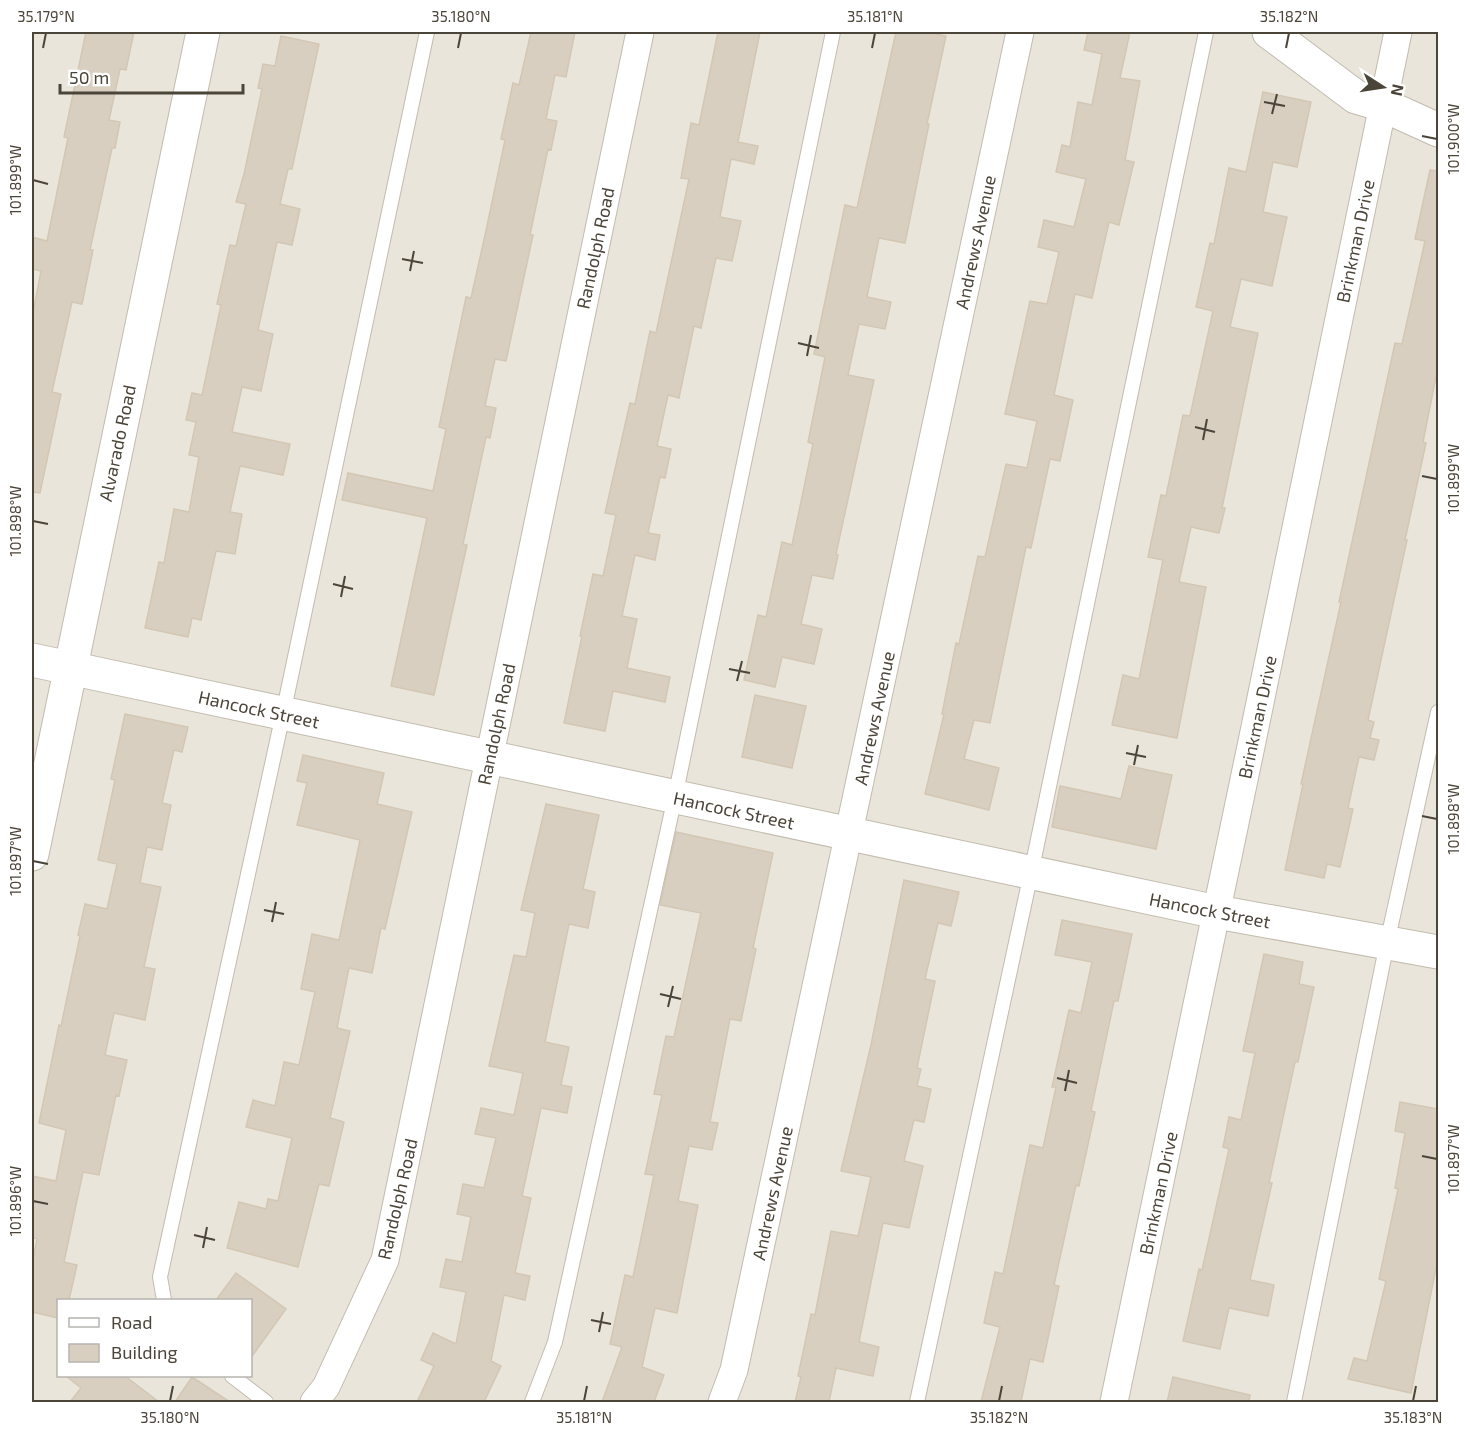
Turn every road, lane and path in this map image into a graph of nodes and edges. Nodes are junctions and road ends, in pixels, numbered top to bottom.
1 (203, 32) edge
2 (427, 32) edge
3 (640, 32) edge
4 (833, 32) edge
5 (1020, 32) edge
6 (1206, 32) edge
7 (1269, 32) edge
8 (1398, 32) edge
9 (1383, 105) junction
10 (1438, 130) edge
11 (32, 660) edge
12 (70, 669) junction
13 (1438, 712) edge
14 (283, 714) junction
15 (489, 758) junction
16 (675, 797) junction
17 (849, 834) junction
18 (32, 854) edge
19 (1031, 873) junction
20 (1216, 912) junction
21 (1387, 943) junction
22 (1438, 952) edge
23 (164, 1299) edge
24 (233, 1377) edge
25 (266, 1402) edge
26 (314, 1402) edge
27 (532, 1402) edge
28 (722, 1402) edge
29 (917, 1402) edge
30 (1113, 1402) edge
31 (1293, 1402) edge

1 - 12 street, Alvarado Road
2 - 14 lane
3 - 15 street, Randolph Road
4 - 16 lane
5 - 17 street, Andrews Avenue
6 - 19 lane
7 - 9 street
8 - 9 street, Brinkman Drive
9 - 10 street
9 - 20 street, Brinkman Drive
11 - 12 street, Hancock Street
12 - 14 street, Hancock Street
12 - 18 street, Alvarado Road
13 - 21 lane
14 - 15 street, Hancock Street
14 - 23 lane
15 - 16 street, Hancock Street
15 - 26 street, Randolph Road
16 - 17 street, Hancock Street
16 - 27 lane
17 - 19 street, Hancock Street
17 - 28 street, Andrews Avenue
19 - 20 street, Hancock Street
19 - 29 lane
20 - 21 street, Hancock Street
20 - 30 street, Brinkman Drive
21 - 22 street, Hancock Street
21 - 31 lane
24 - 25 lane

